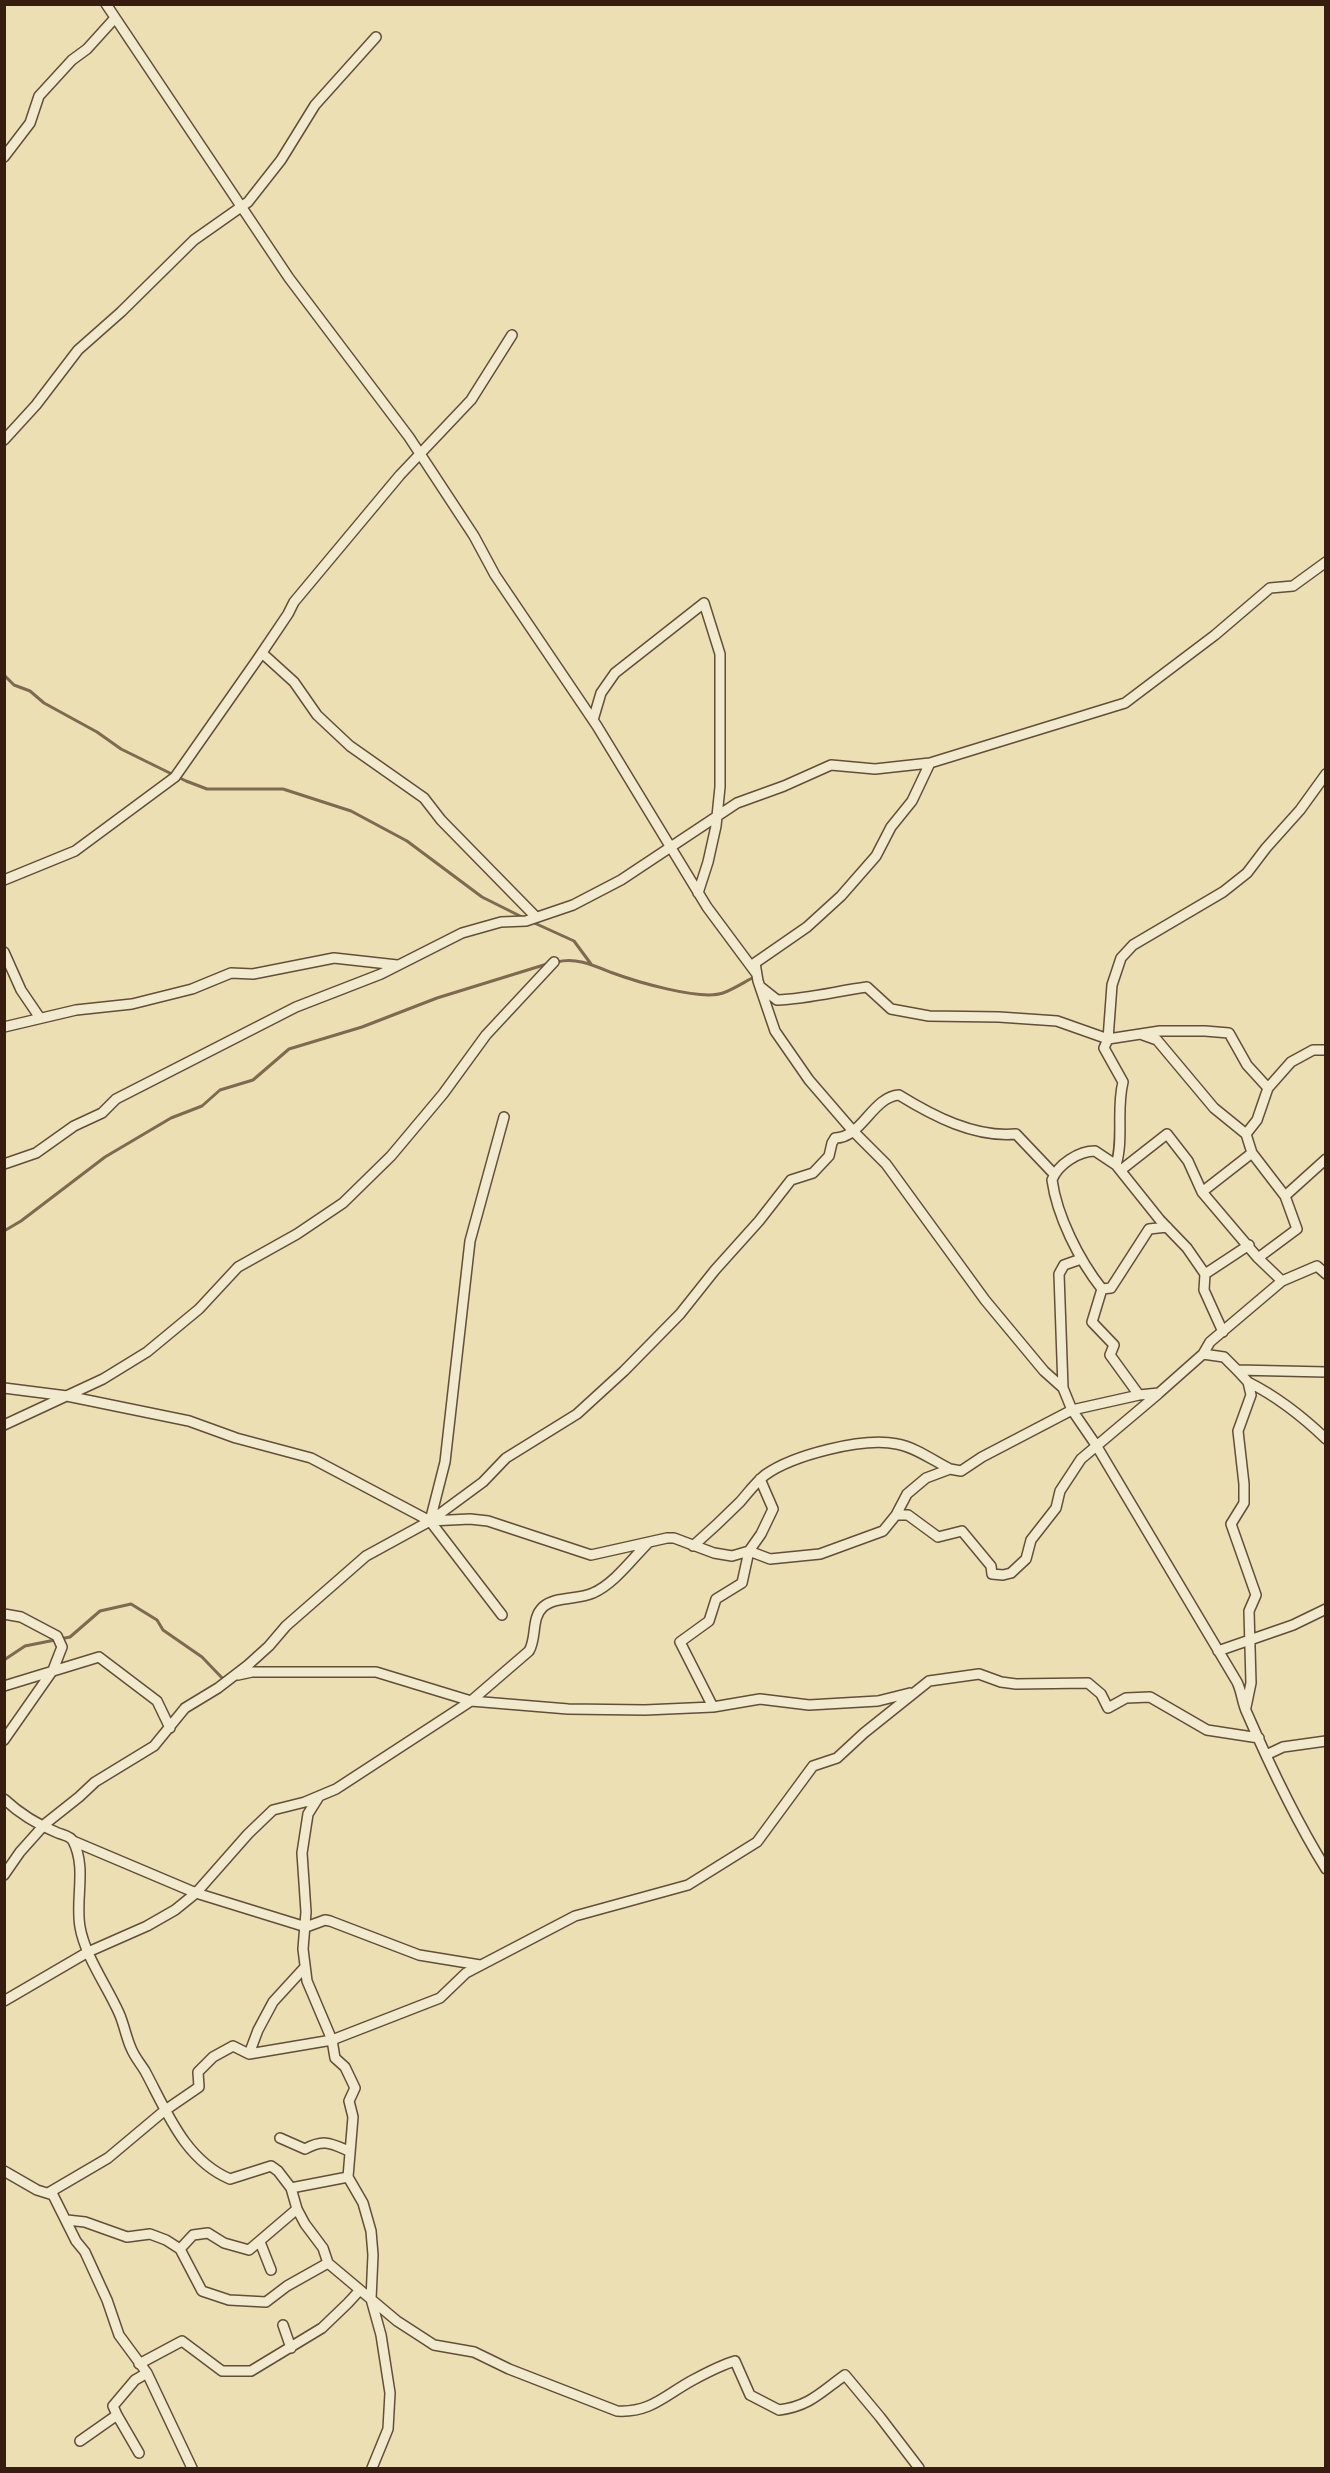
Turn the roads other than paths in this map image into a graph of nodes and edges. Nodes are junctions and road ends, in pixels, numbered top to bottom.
1 (106, 4) edge
2 (115, 18) junction
3 (376, 37) dead end
4 (4, 157) edge
5 (242, 207) junction
6 (513, 335) dead end
7 (4, 440) edge
8 (421, 455) junction
9 (1326, 562) edge
10 (262, 653) junction
11 (593, 720) junction
12 (930, 763) junction
13 (1326, 774) edge
14 (717, 816) junction
15 (670, 848) junction
16 (4, 880) edge
17 (698, 893) junction
18 (536, 917) junction
19 (4, 952) edge
20 (554, 962) dead end
21 (397, 965) junction
22 (757, 975) junction
23 (760, 986) junction
24 (40, 1018) junction
25 (4, 1027) edge
26 (1135, 1033) junction
27 (1108, 1039) junction
28 (1326, 1050) edge
29 (1268, 1088) junction
30 (504, 1117) dead end
31 (853, 1131) junction
32 (1246, 1134) junction
33 (1252, 1152) junction
34 (1325, 1159) edge
35 (4, 1164) edge
36 (1118, 1168) junction
37 (1054, 1174) junction
38 (1202, 1192) junction
39 (1285, 1196) junction
40 (1167, 1227) junction
41 (1248, 1245) junction
42 (1258, 1257) junction
43 (1081, 1259) junction
44 (1205, 1274) junction
45 (1326, 1274) edge
46 (1282, 1281) junction
47 (1102, 1289) junction
48 (1223, 1332) junction
49 (1203, 1354) junction
50 (1237, 1370) junction
51 (1326, 1372) edge
52 (1248, 1382) junction
53 (4, 1388) edge
54 (1063, 1388) junction
55 (1159, 1393) junction
56 (1139, 1395) junction
57 (67, 1396) junction
58 (1072, 1410) junction
59 (4, 1425) edge
60 (1326, 1439) edge
61 (1096, 1445) junction
62 (950, 1470) junction
63 (760, 1479) junction
64 (896, 1515) junction
65 (430, 1521) junction
66 (648, 1543) junction
67 (693, 1546) junction
68 (749, 1551) junction
69 (1326, 1609) edge
70 (4, 1614) edge
71 (502, 1615) dead end
72 (1250, 1639) junction
73 (1218, 1651) junction
74 (53, 1670) junction
75 (233, 1677) junction
76 (4, 1686) edge
77 (913, 1692) junction
78 (471, 1701) junction
79 (713, 1707) junction
80 (1245, 1710) junction
81 (170, 1728) junction
82 (1259, 1738) junction
83 (4, 1740) edge
84 (1326, 1741) edge
85 (1266, 1755) junction
86 (320, 1796) junction
87 (4, 1799) edge
88 (42, 1827) junction
89 (73, 1841) junction
90 (1326, 1869) edge
91 (4, 1875) edge
92 (196, 1893) junction
93 (306, 1927) junction
94 (88, 1952) junction
95 (480, 1965) junction
96 (305, 1967) junction
97 (4, 2001) edge
98 (332, 2040) junction
99 (249, 2054) junction
100 (164, 2110) junction
101 (280, 2138) dead end
102 (350, 2151) junction
103 (4, 2171) edge
104 (348, 2177) junction
105 (291, 2188) junction
106 (50, 2192) junction
107 (297, 2209) junction
108 (67, 2220) junction
109 (260, 2242) junction
110 (180, 2249) junction
111 (327, 2263) junction
112 (271, 2270) dead end
113 (358, 2290) junction
114 (371, 2299) junction
115 (283, 2325) dead end
116 (291, 2348) junction
117 (139, 2364) junction
118 (147, 2373) junction
119 (117, 2415) junction
120 (80, 2441) dead end
121 (138, 2453) dead end
122 (192, 2469) edge
123 (372, 2469) edge
124 (919, 2469) edge

1 - 2 street
2 - 4 street
2 - 5 street
3 - 5 street
5 - 7 street
5 - 8 street
6 - 8 street
8 - 10 street
8 - 11 street
9 - 12 street
10 - 16 street
10 - 18 street
11 - 14 street
11 - 15 street
12 - 14 street
12 - 22 street
13 - 27 street
14 - 15 street
14 - 17 street
15 - 17 street
15 - 18 street
17 - 22 street
18 - 21 street
19 - 24 street
20 - 57 street
21 - 24 street
21 - 35 street
22 - 23 street
23 - 27 street
23 - 31 street
24 - 25 street
26 - 27 street
26 - 29 street
26 - 32 street
27 - 36 street
28 - 29 street
29 - 32 street
30 - 65 street
31 - 37 street
31 - 54 street
31 - 65 street
32 - 33 street
33 - 38 street
33 - 39 street
34 - 39 street
36 - 37 street
36 - 38 street
36 - 40 street
37 - 43 street
38 - 41 street
39 - 42 street
40 - 44 street
40 - 47 street
41 - 42 street
41 - 44 street
42 - 46 street
43 - 47 street
43 - 54 street
44 - 48 street
45 - 46 street
46 - 48 street
47 - 56 street
48 - 49 street
49 - 50 street
49 - 55 street
50 - 51 street
50 - 52 street
52 - 60 street
52 - 72 street
53 - 57 street
54 - 58 street
55 - 56 street
55 - 61 street
56 - 58 street
57 - 59 street
57 - 65 street
58 - 61 street
58 - 62 street
61 - 64 street
61 - 73 street
62 - 63 street
62 - 64 street
63 - 67 street
63 - 68 street
64 - 68 street
65 - 66 street
65 - 71 street
65 - 75 street
66 - 67 street
66 - 78 street
67 - 68 street
68 - 79 street
69 - 72 street
70 - 74 street
72 - 73 street
72 - 80 street
73 - 80 street
74 - 76 street
74 - 81 street
74 - 83 street
75 - 78 street
75 - 81 street
77 - 79 street
77 - 82 street
77 - 95 street
78 - 79 street
78 - 86 street
80 - 82 street
81 - 88 street
82 - 85 street
84 - 85 street
85 - 90 street
86 - 92 street
86 - 93 street
87 - 88 street
88 - 89 street
88 - 91 street
89 - 92 street
89 - 94 street
92 - 93 street
92 - 94 street
93 - 95 street
93 - 96 street
94 - 97 street
94 - 100 street
95 - 98 street
96 - 98 street
96 - 99 street
98 - 99 street
98 - 102 street
99 - 100 street
100 - 105 street
100 - 106 street
101 - 102 street
102 - 104 street
103 - 106 street
104 - 105 street
104 - 114 street
105 - 107 street
106 - 108 street
107 - 109 street
107 - 111 street
108 - 110 street
108 - 117 street
109 - 110 street
109 - 112 street
110 - 111 street
111 - 113 street
113 - 114 street
113 - 116 street
114 - 123 street
114 - 124 street
115 - 116 street
116 - 117 street
117 - 118 street
118 - 119 street
118 - 122 street
119 - 120 street
119 - 121 street

